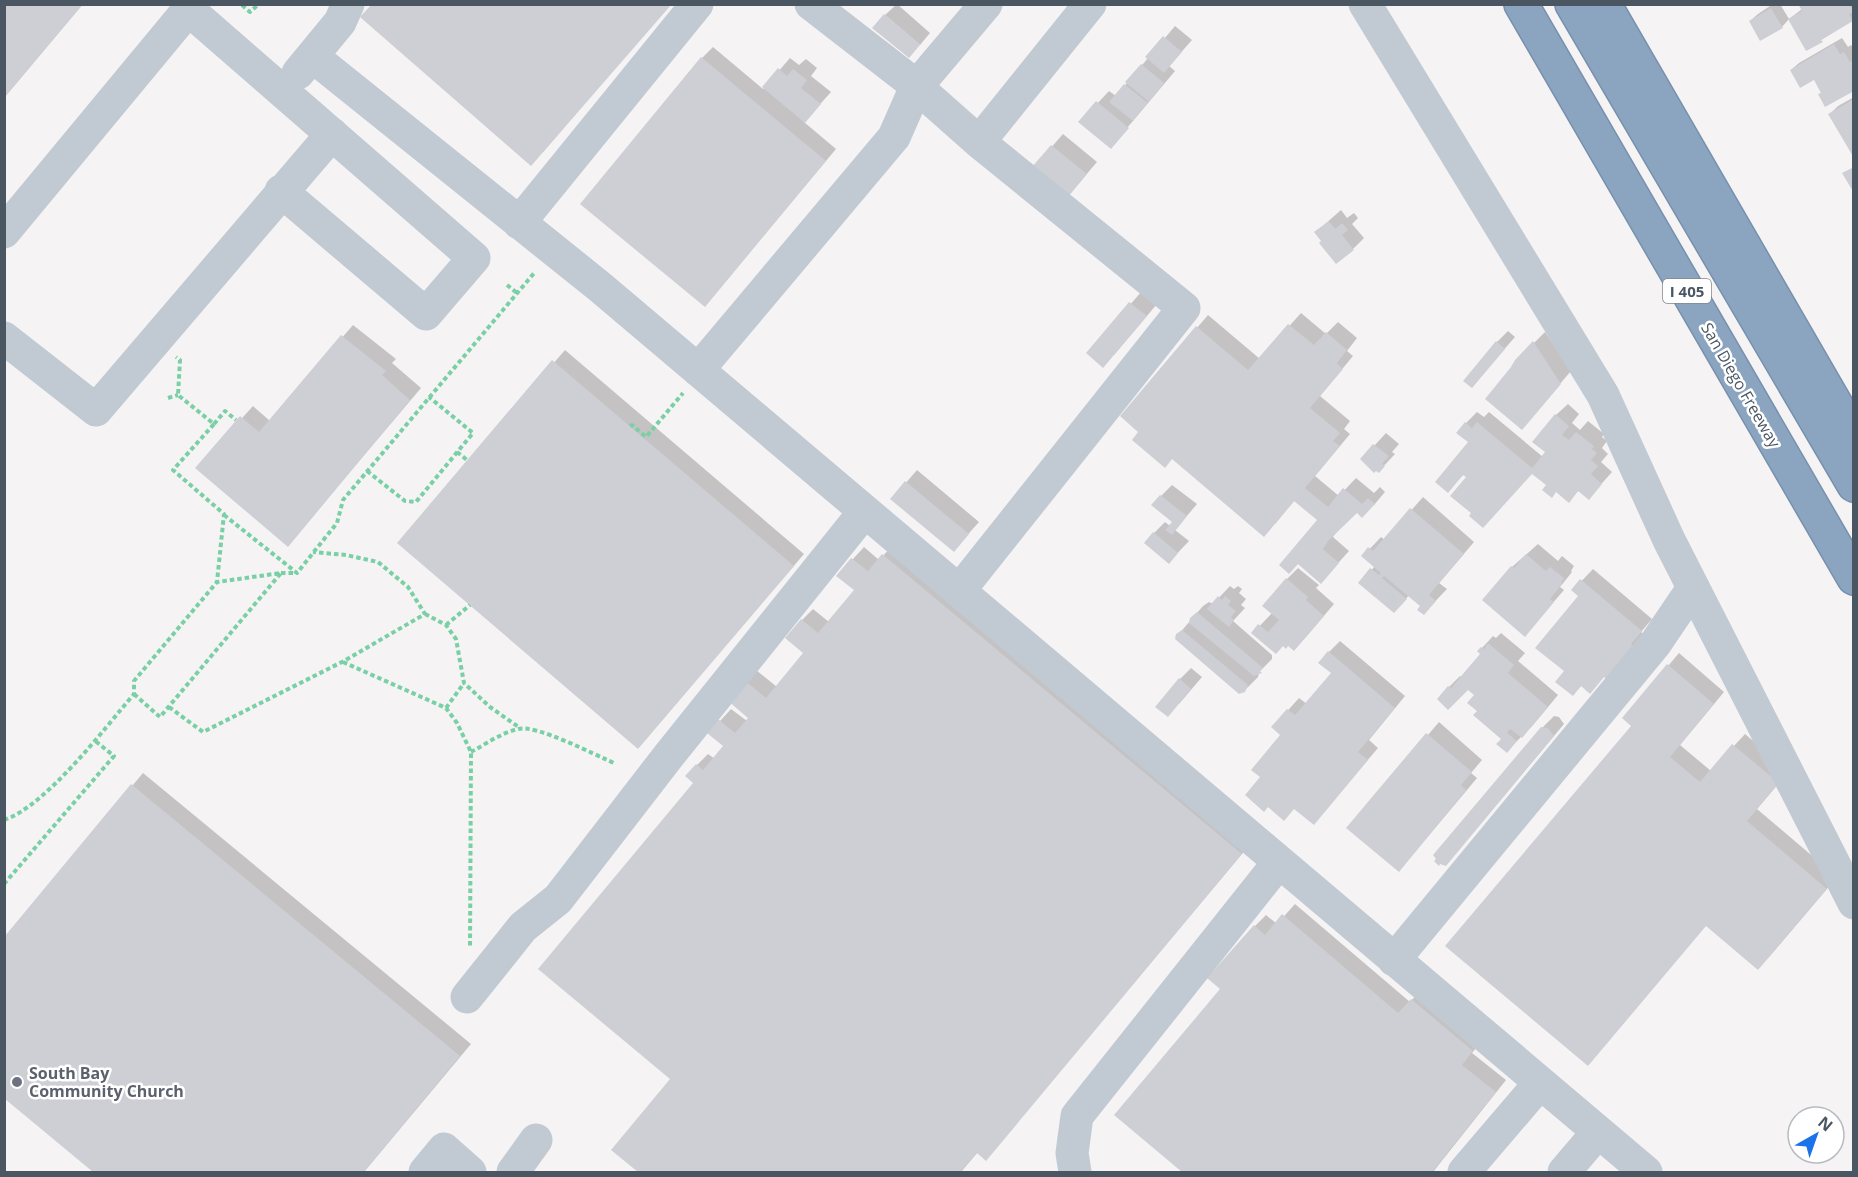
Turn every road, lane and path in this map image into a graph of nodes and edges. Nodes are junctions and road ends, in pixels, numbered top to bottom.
1 (259, 4) edge
2 (348, 4) edge
3 (697, 4) edge
4 (986, 4) edge
5 (1090, 4) edge
6 (1365, 4) edge
7 (1521, 4) edge
8 (1572, 4) edge
9 (1604, 4) edge
10 (242, 5) edge
11 (191, 7) edge
12 (831, 10) edge
13 (312, 56) junction
14 (916, 87) junction
15 (283, 92) junction
16 (332, 134) junction
17 (979, 142) junction
18 (281, 191) junction
19 (519, 223) junction
20 (4, 232) edge
21 (542, 264) dead end
22 (507, 285) dead end
23 (517, 293) junction
24 (4, 338) edge
25 (174, 355) dead end
26 (699, 371) junction
27 (178, 395) junction
28 (429, 397) junction
29 (168, 398) dead end
30 (236, 420) dead end
31 (214, 424) junction
32 (630, 426) dead end
33 (1854, 436) edge
34 (457, 452) junction
35 (467, 460) dead end
36 (367, 471) junction
37 (1854, 485) edge
38 (865, 511) junction
39 (224, 514) junction
40 (313, 552) junction
41 (281, 573) junction
42 (297, 573) junction
43 (1854, 578) edge
44 (217, 582) junction
45 (1694, 588) junction
46 (959, 591) junction
47 (470, 605) dead end
48 (425, 614) junction
49 (446, 625) junction
50 (342, 662) junction
51 (464, 683) junction
52 (134, 694) junction
53 (169, 707) junction
54 (446, 708) junction
55 (520, 728) junction
56 (94, 740) junction
57 (471, 752) junction
58 (614, 763) dead end
59 (4, 820) edge
60 (1279, 862) junction
61 (4, 884) edge
62 (1854, 903) edge
63 (470, 947) dead end
64 (1394, 960) junction
65 (467, 997) dead end
66 (1540, 1083) junction
67 (1598, 1132) junction
68 (536, 1140) dead end
69 (425, 1173) edge
70 (470, 1173) edge
71 (513, 1173) edge
72 (1075, 1173) edge
73 (1464, 1173) edge
74 (1564, 1173) edge
75 (1646, 1173) edge

1 - 10 path
2 - 13 street
3 - 19 street
4 - 14 street
5 - 17 street
6 - 45 street
7 - 43 highway, San Diego Freeway / I 405
8 - 37 highway
9 - 33 highway
11 - 15 street
11 - 20 street
12 - 14 street
13 - 15 street
13 - 19 street
14 - 17 street
14 - 26 street
15 - 16 street
16 - 18 street
16 - 18 street
17 - 46 street
18 - 24 street
19 - 26 street
21 - 23 path
22 - 23 path
23 - 28 path
25 - 27 path
26 - 32 path
26 - 38 street
27 - 29 path
27 - 31 path
28 - 34 path
28 - 36 path
30 - 31 path
31 - 39 path
34 - 35 path
34 - 36 path
36 - 40 path
38 - 46 street
38 - 65 street
39 - 42 path
39 - 44 path
40 - 42 path
40 - 48 path
41 - 42 path
41 - 44 path
41 - 53 path
44 - 52 path
45 - 62 street
45 - 64 street
46 - 60 street
47 - 49 path
48 - 49 path
48 - 50 path
49 - 51 path
50 - 53 path
50 - 54 path
51 - 54 path
51 - 55 path
52 - 53 path
52 - 56 path
54 - 57 path
55 - 57 path
55 - 58 path
56 - 59 path
56 - 61 path
57 - 63 path
60 - 64 street
60 - 72 street
64 - 66 street
66 - 67 street
66 - 73 street
67 - 74 street
67 - 75 street
68 - 71 street
69 - 70 street

